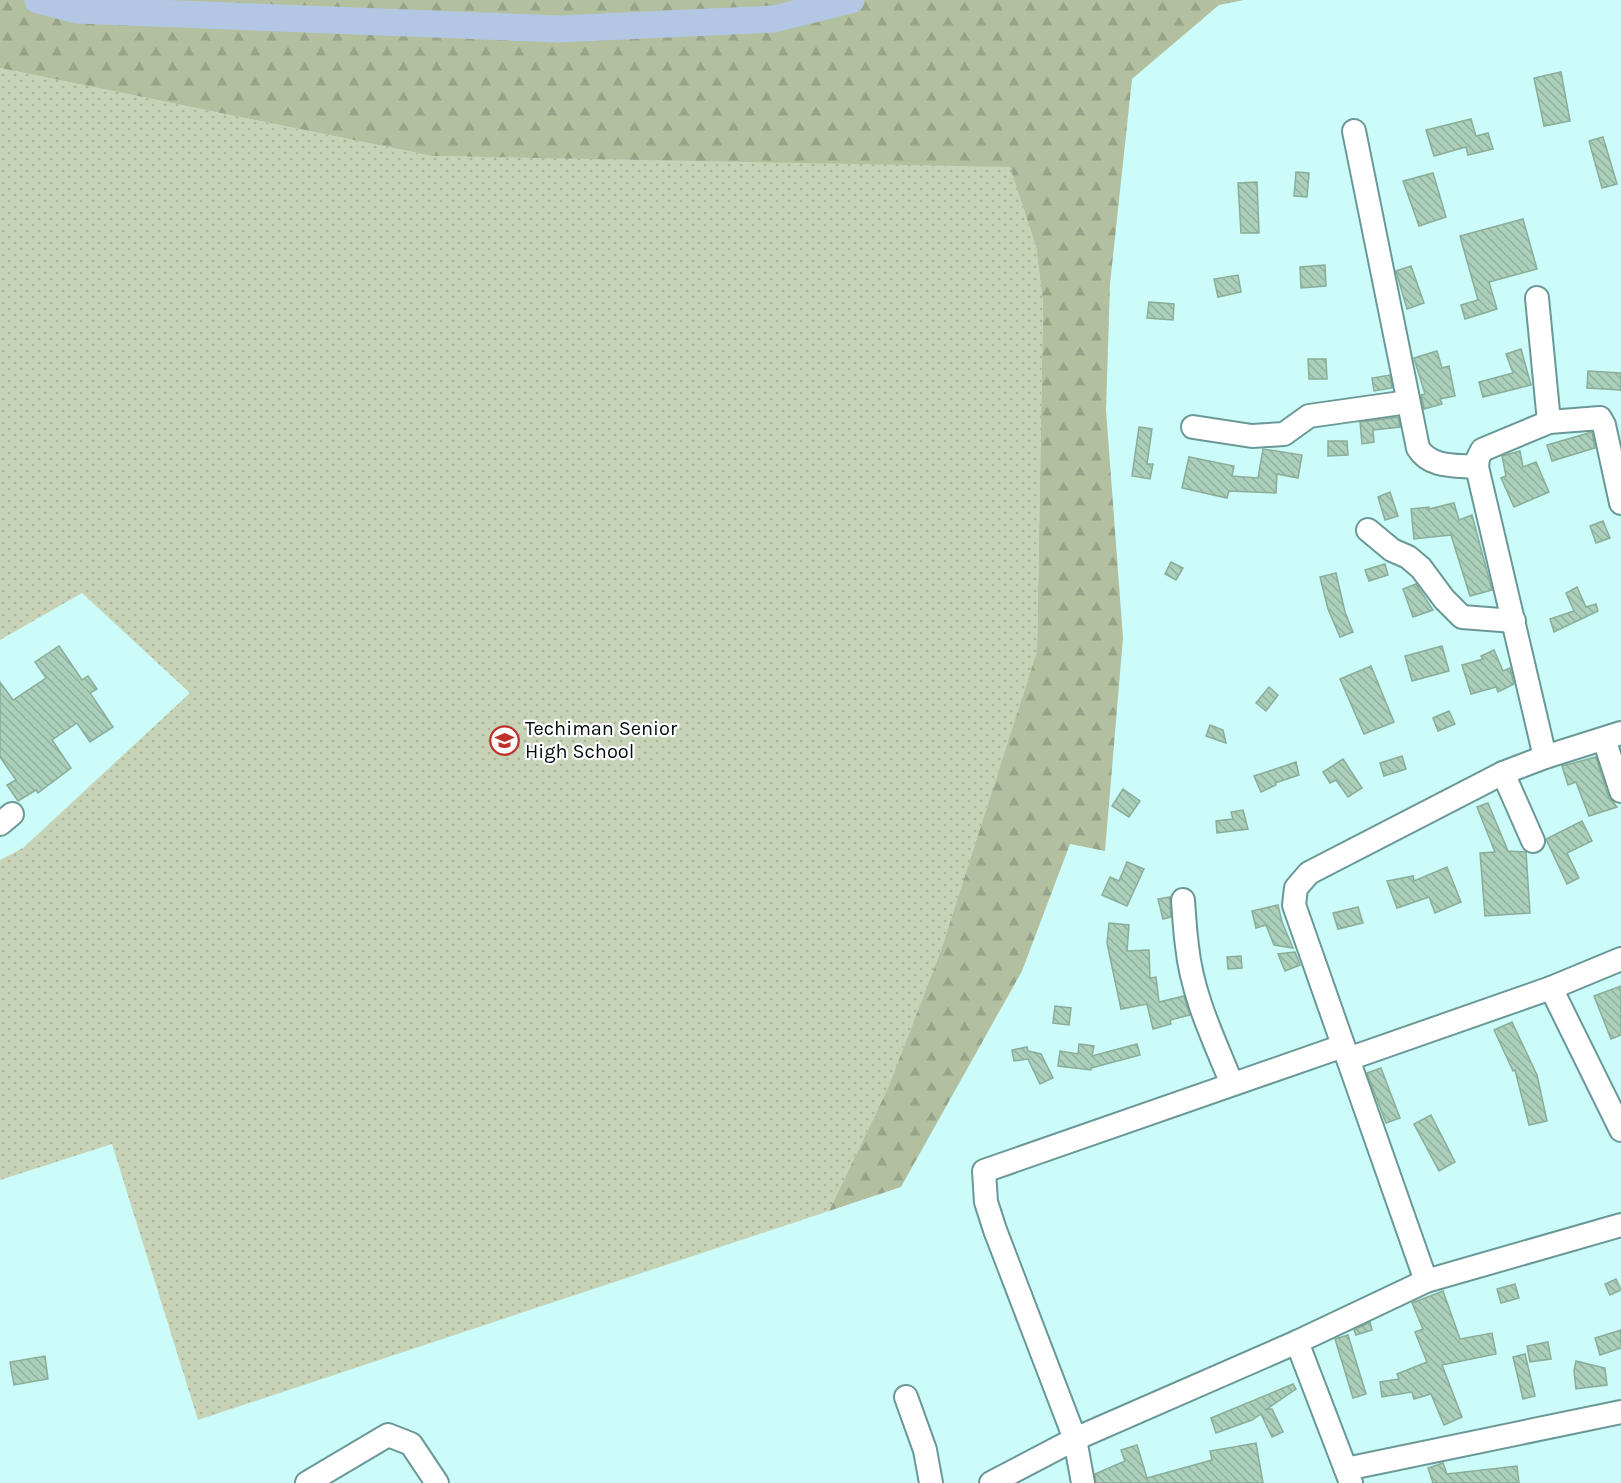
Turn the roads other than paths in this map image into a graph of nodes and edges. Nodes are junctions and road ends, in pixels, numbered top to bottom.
1 (1354, 131) dead end
2 (1537, 298) dead end
3 (1408, 402) junction
4 (1548, 422) junction
5 (1193, 427) dead end
6 (1477, 467) junction
7 (1621, 503) edge
8 (1368, 530) dead end
9 (1514, 621) junction
10 (1613, 736) edge
11 (1545, 757) junction
12 (1503, 773) junction
13 (1621, 791) edge
14 (1533, 841) dead end
15 (1183, 900) dead end
16 (1621, 959) edge
17 (1551, 988) junction
18 (1345, 1052) junction
19 (1232, 1084) junction
20 (1621, 1130) edge
21 (1621, 1225) edge
22 (1426, 1281) junction
23 (1297, 1341) junction
24 (906, 1397) dead end
25 (1621, 1412) edge
26 (1075, 1439) junction
27 (1348, 1476) edge
28 (307, 1483) edge
29 (437, 1483) edge
30 (931, 1483) edge
31 (991, 1483) edge
32 (1083, 1483) edge

1 - 3 street
2 - 4 street
3 - 5 street
3 - 6 street
4 - 6 street
4 - 7 street
6 - 9 street
8 - 9 street
9 - 11 street
10 - 11 street
10 - 13 street
11 - 12 street
12 - 14 street
12 - 18 street
15 - 19 street
16 - 17 street
17 - 18 street
17 - 20 street
18 - 19 street
18 - 22 street
19 - 26 street
21 - 22 street
22 - 23 street
23 - 26 street
23 - 27 street
24 - 30 street
25 - 27 street
26 - 31 street
26 - 32 street
28 - 29 street

